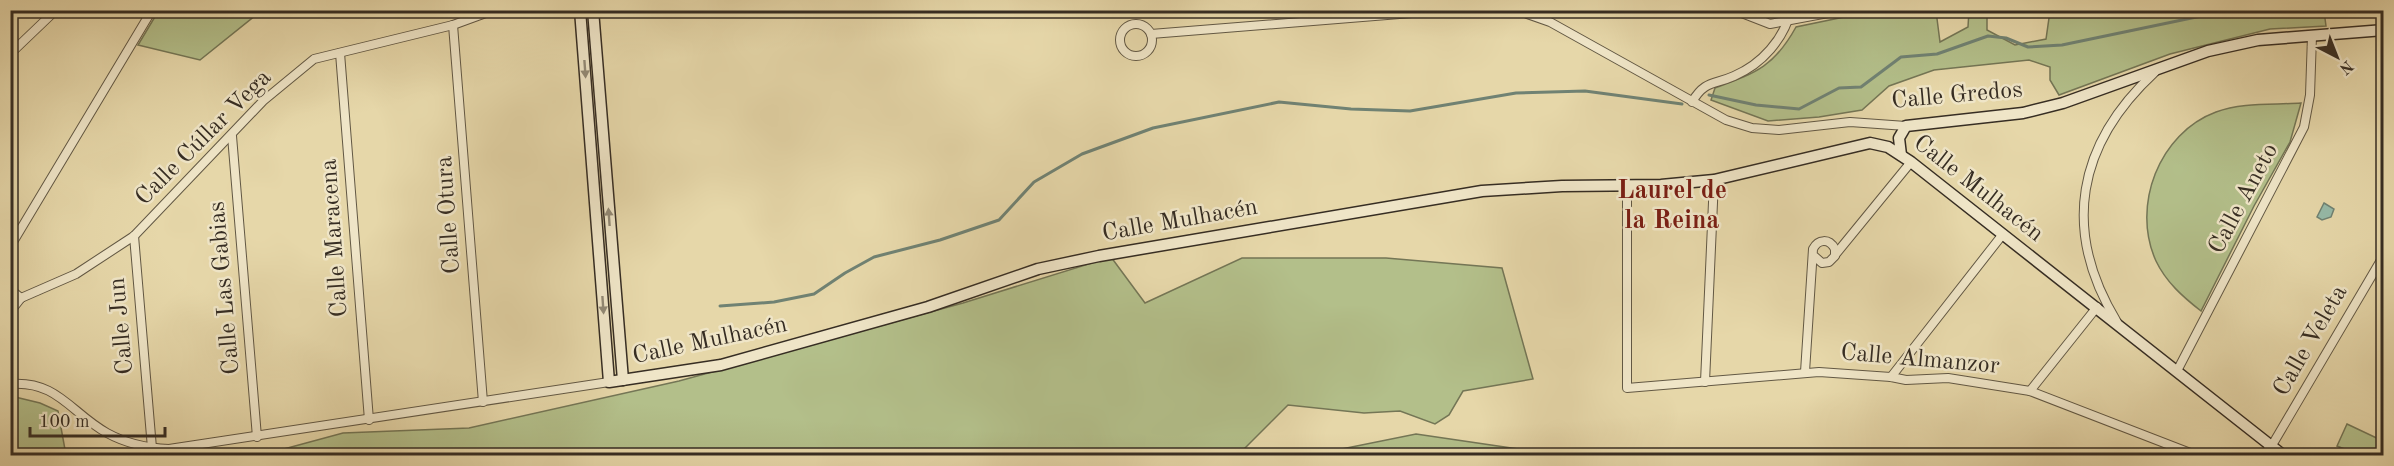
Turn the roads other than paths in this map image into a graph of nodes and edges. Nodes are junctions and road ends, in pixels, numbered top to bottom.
1 (56, 10) edge
2 (152, 10) edge
3 (494, 10) edge
4 (580, 10) edge
5 (593, 10) edge
6 (1449, 10) edge
7 (1516, 10) edge
8 (1734, 10) edge
9 (1791, 10) edge
10 (1844, 10) edge
11 (1788, 23) junction
12 (453, 25) junction
13 (2384, 30) edge
14 (1151, 34) junction
15 (2312, 36) junction
16 (340, 53) junction
17 (10, 54) edge
18 (2163, 65) junction
19 (599, 93) junction
20 (587, 95) junction
21 (1692, 102) junction
22 (1906, 126) junction
23 (232, 136) junction
24 (1901, 155) junction
25 (1911, 162) junction
26 (606, 180) junction
27 (1714, 180) junction
28 (594, 181) junction
29 (1626, 185) junction
30 (2003, 234) junction
31 (134, 236) junction
32 (10, 247) edge
33 (2384, 255) edge
34 (1814, 256) junction
35 (1834, 256) junction
36 (613, 271) junction
37 (600, 272) junction
38 (10, 289) edge
39 (21, 298) junction
40 (2097, 307) junction
41 (10, 312) edge
42 (2117, 323) junction
43 (2177, 371) junction
44 (1805, 372) junction
45 (1891, 377) junction
46 (623, 380) junction
47 (609, 382) junction
48 (1705, 382) junction
49 (10, 384) edge
50 (2030, 391) junction
51 (483, 402) junction
52 (369, 420) junction
53 (257, 437) junction
54 (2271, 447) junction
55 (152, 448) junction
56 (2198, 456) edge
57 (2261, 456) edge
58 (2284, 456) edge

1 - 17 street
2 - 32 street
3 - 12 street, Calle Cúllar Vega
4 -> 20 street
5 - 19 street
6 - 14 street
7 - 21 street, Calle Gredos
8 - 11 street
9 - 11 street
10 - 11 street
11 - 21 street
12 - 16 street, Calle Cúllar Vega
12 - 51 street, Calle Otura
13 - 15 street, Calle Gredos
14 - 14 street
15 - 18 street, Calle Gredos
15 - 43 street, Calle Aneto
16 - 23 street, Calle Cúllar Vega
16 - 52 street, Calle Maracena
18 - 22 street, Calle Gredos
18 - 42 street
19 - 20 street
19 - 26 street
20 - 28 street
21 - 22 street, Calle Gredos
22 - 24 street
23 - 31 street, Calle Cúllar Vega
23 - 53 street, Calle Las Gabias
24 - 25 street, Calle Mulhacén
24 - 27 street, Calle Mulhacén
25 - 30 street, Calle Mulhacén
25 - 35 street
26 - 28 street
36 -> 26 street
27 - 29 street, Calle Mulhacén
27 - 48 street
28 - 37 street
29 - 46 street, Calle Mulhacén
29 - 48 street, Calle Almanzor
30 - 40 street, Calle Mulhacén
30 - 45 street
31 - 39 street, Calle Cúllar Vega
31 - 55 street, Calle Jun
33 - 54 street, Calle Veleta
34 - 35 street
34 - 35 street
34 - 44 street
36 - 37 street
36 - 46 street
37 -> 47 street
38 - 39 street
39 - 41 street
40 - 42 street, Calle Mulhacén
40 - 50 street
42 - 43 street, Calle Mulhacén
43 - 54 street, Calle Mulhacén
44 - 45 street, Calle Almanzor
44 - 48 street, Calle Almanzor
45 - 50 street, Calle Almanzor
46 - 47 street, Calle Mulhacén
47 - 51 street, Calle Mulhacén
49 - 55 street, Calle Mulhacén
50 - 56 street, Calle Almanzor
51 - 52 street, Calle Mulhacén
52 - 53 street, Calle Mulhacén
53 - 55 street, Calle Mulhacén
54 - 57 street
54 - 58 street, Calle Mulhacén

